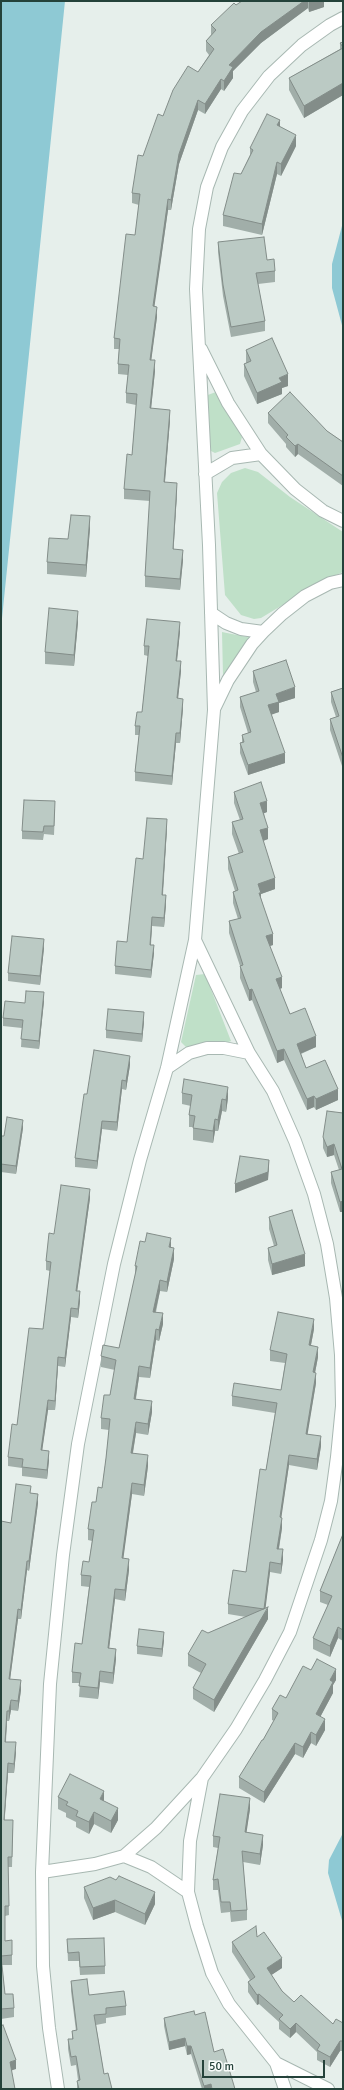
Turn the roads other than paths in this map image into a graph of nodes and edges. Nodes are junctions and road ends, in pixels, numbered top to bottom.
1 (343, 18) edge
2 (197, 343) junction
3 (261, 454) junction
4 (205, 474) junction
5 (343, 521) edge
6 (343, 580) edge
7 (211, 613) junction
8 (263, 632) junction
9 (214, 710) junction
10 (195, 940) junction
11 (249, 1053) junction
12 (167, 1068) junction
13 (202, 1778) junction
14 (124, 1856) junction
15 (42, 1872) junction
16 (188, 1892) junction
17 (276, 2063) junction
18 (58, 2089) edge
19 (285, 2089) edge
20 (328, 2089) edge

1 - 2 street
2 - 3 street
2 - 4 street
3 - 4 street
3 - 5 street
4 - 7 street
6 - 8 street
7 - 8 street
7 - 9 street
8 - 9 street
9 - 10 street
10 - 11 street
10 - 12 street
11 - 12 street
11 - 13 street
12 - 15 street
13 - 14 street
13 - 16 street
14 - 15 street
14 - 16 street
15 - 18 street
16 - 17 street
17 - 19 street
17 - 20 street

